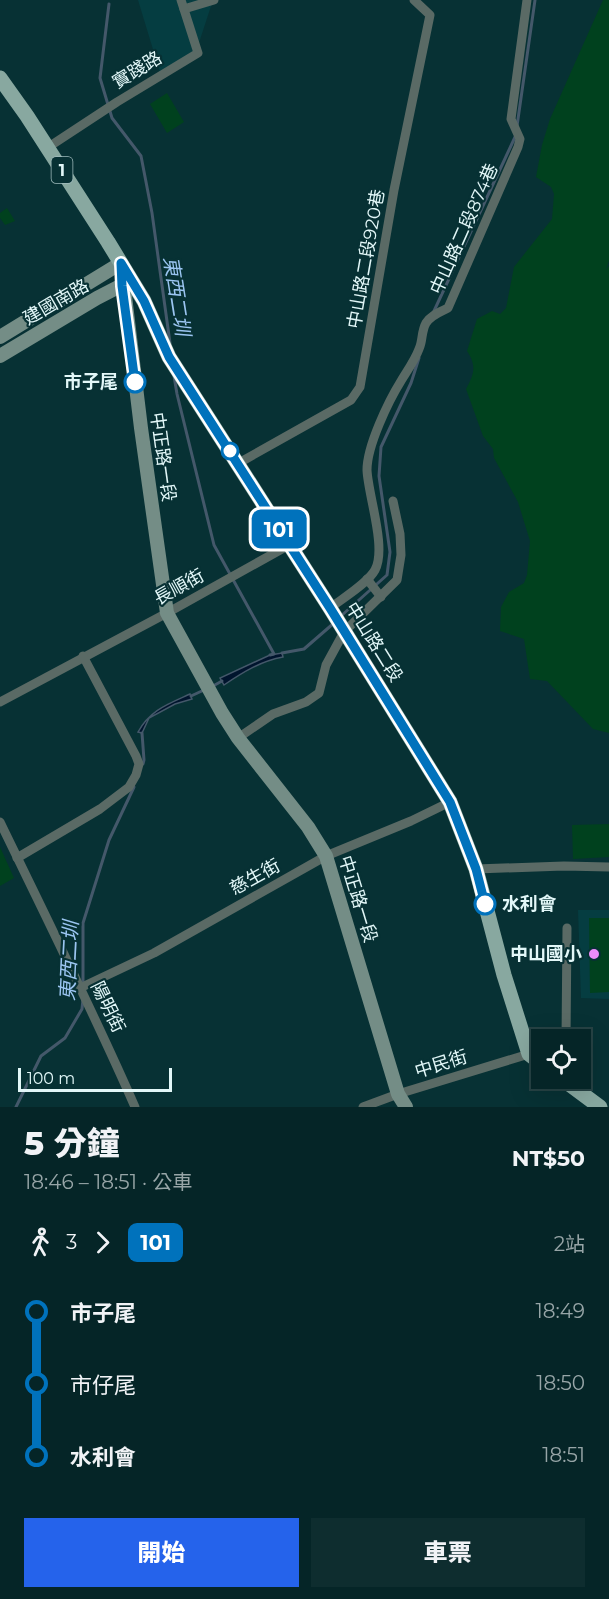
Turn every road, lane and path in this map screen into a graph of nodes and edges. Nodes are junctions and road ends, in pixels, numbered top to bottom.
1 (214, 0) edge
2 (414, 0) edge
3 (527, 0) edge
4 (182, 4) edge
5 (0, 78) edge
6 (47, 148) junction
7 (121, 263) junction
8 (127, 283) junction
9 (0, 337) edge
10 (0, 356) edge
11 (237, 464) junction
12 (393, 501) dead end
13 (289, 545) junction
14 (367, 579) junction
15 (381, 597) junction
16 (167, 613) junction
17 (337, 620) junction
18 (83, 656) junction
19 (0, 702) edge
20 (238, 738) junction
21 (450, 802) junction
22 (0, 822) edge
23 (326, 856) junction
24 (17, 858) junction
25 (609, 867) edge
26 (476, 869) junction
27 (567, 928) dead end
28 (80, 988) junction
29 (566, 1029) edge
30 (531, 1048) edge
31 (531, 1060) edge
32 (576, 1089) edge
33 (398, 1094) junction
34 (135, 1107) edge
35 (363, 1107) edge
36 (406, 1107) edge
37 (600, 1107) edge

1 - 4 street
2 - 11 street, 中山路二段920巷
3 - 14 street, 中山路二段874巷
4 - 6 street, 實踐路
5 - 6 main road, 1
6 - 7 main road, 1
7 - 8 main road, 中山路二段 / 1
7 - 9 street, 建國南路
8 - 10 street, 建國南路
8 - 11 main road, 中山路二段 / 1
8 - 16 street, 中正路一段
11 - 13 main road, 中山路二段 / 1
12 - 15 street
13 - 16 street, 長順街
13 - 17 main road, 中山路二段 / 1
14 - 15 street
14 - 17 street, 中山路二段874巷
15 - 17 street
16 - 18 street, 長順街
16 - 20 street, 中正路一段
17 - 20 street
17 - 21 main road, 中山路二段 / 1
18 - 19 street, 長順街
18 - 24 street
20 - 23 street, 中正路一段
21 - 23 street, 慈生街
21 - 26 main road, 中山路二段 / 1
22 - 24 street, 陽明街
23 - 28 street, 慈生街
23 - 33 street, 中正路一段
24 - 28 street, 陽明街
25 - 26 street
26 - 30 main road, 中山路二段 / 1
27 - 29 street
28 - 34 street, 陽明街
31 - 33 street, 中民街
32 - 37 main road
33 - 35 street, 中民街
33 - 36 street, 中正路一段

